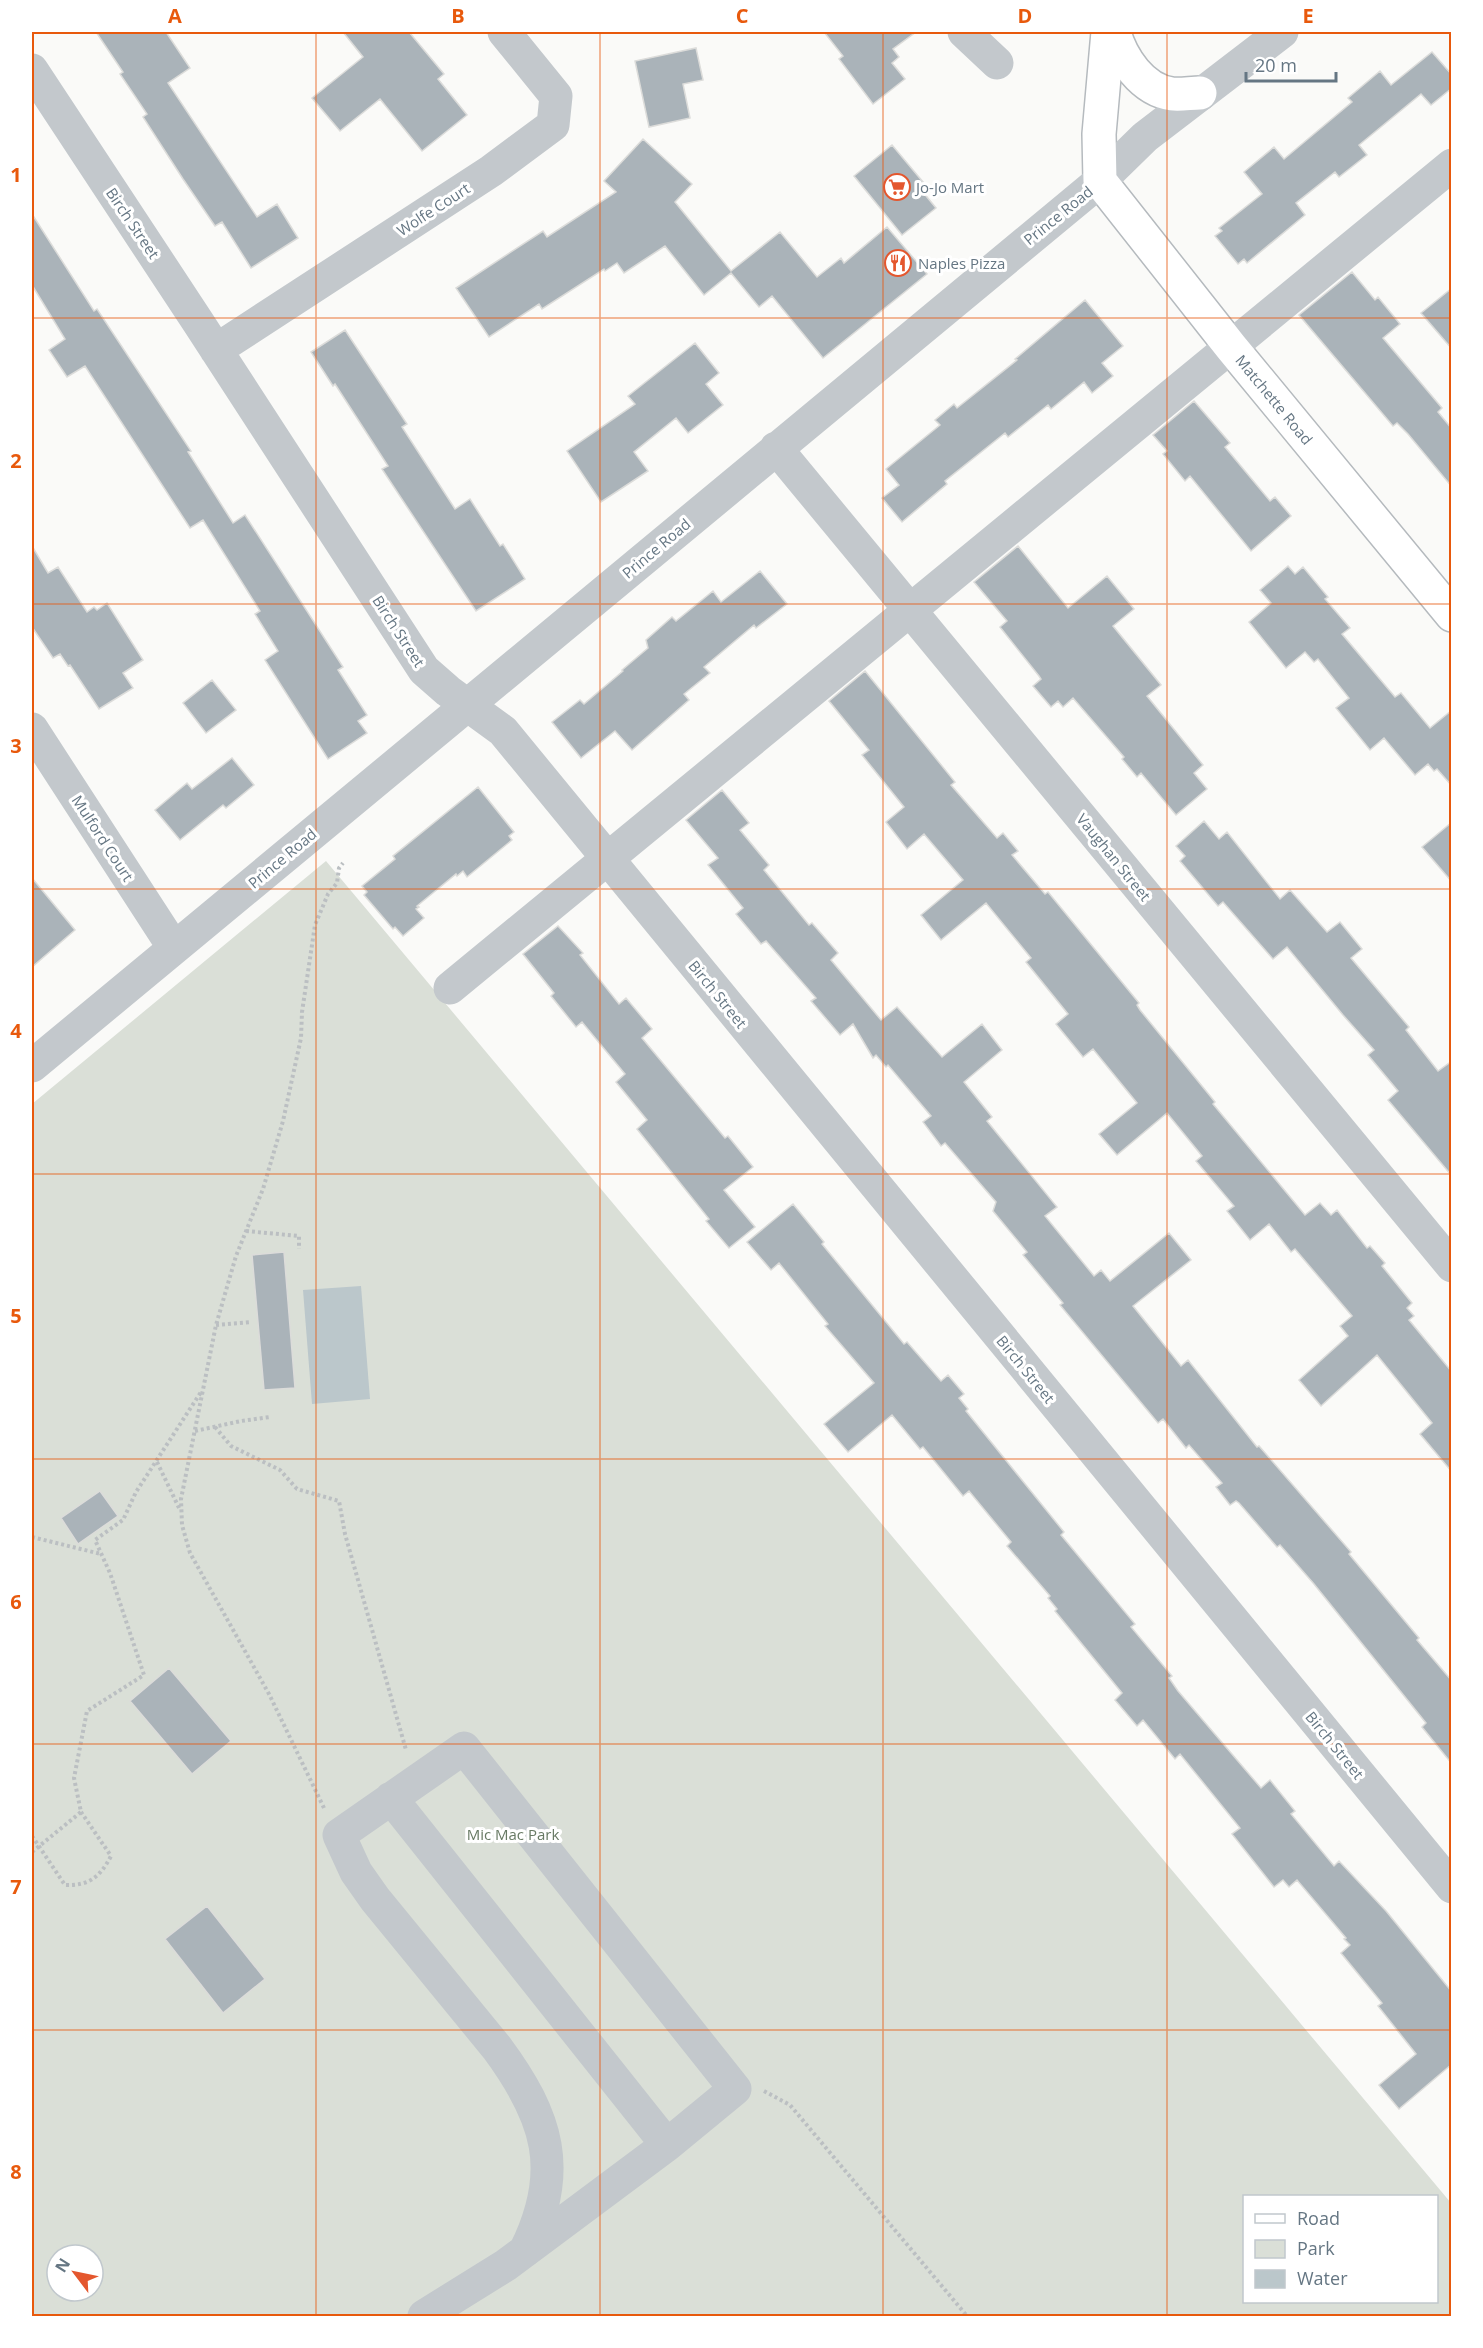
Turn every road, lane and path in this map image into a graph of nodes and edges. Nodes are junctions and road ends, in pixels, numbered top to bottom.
1 (504, 32) edge
2 (964, 32) edge
3 (1108, 32) edge
4 (1114, 32) edge
5 (1282, 32) edge
6 (997, 63) dead end
7 (32, 70) edge
8 (1200, 93) junction
9 (1452, 165) edge
10 (1100, 181) junction
11 (1231, 347) junction
12 (216, 350) junction
13 (776, 448) junction
14 (911, 610) junction
15 (1452, 615) edge
16 (467, 705) junction
17 (32, 729) edge
18 (607, 859) junction
19 (343, 863) dead end
20 (174, 948) junction
21 (450, 988) dead end
22 (32, 1066) edge
23 (246, 1232) junction
24 (299, 1249) dead end
25 (1452, 1266) edge
26 (251, 1322) dead end
27 (216, 1325) junction
28 (204, 1388) junction
29 (270, 1417) dead end
30 (215, 1426) junction
31 (195, 1431) junction
32 (158, 1462) junction
33 (181, 1512) junction
34 (32, 1537) edge
35 (102, 1554) junction
36 (424, 1775) junction
37 (391, 1798) junction
38 (81, 1812) junction
39 (339, 1835) junction
40 (32, 1836) edge
41 (38, 1846) junction
42 (32, 1852) edge
43 (1452, 1887) edge
44 (735, 2089) junction
45 (667, 2145) junction
46 (525, 2251) junction
47 (424, 2316) edge
48 (966, 2316) edge

1 - 12 street, Wolfe Court
2 - 6 street
3 - 10 main road
4 - 8 main road
5 - 8 street, Prince Road
7 - 12 street, Birch Street
8 - 10 street, Prince Road
9 - 11 street
10 - 11 main road, Matchette Road
10 - 13 street, Prince Road
11 - 14 street
11 - 15 main road, Matchette Road
12 - 16 street, Birch Street
13 - 14 street, Vaughan Street
13 - 16 street, Prince Road
14 - 18 street
14 - 25 street, Vaughan Street
16 - 18 street, Birch Street
16 - 20 street, Prince Road
17 - 20 street, Mulford Court
18 - 21 street
18 - 43 street, Birch Street
19 - 23 path
20 - 22 street, Prince Road
23 - 24 path
23 - 27 path
26 - 27 path
27 - 28 path
28 - 31 path
28 - 32 path
29 - 30 path
30 - 31 path
30 - 36 path
31 - 33 path
32 - 33 path
32 - 35 path
33 - 39 path
34 - 35 path
35 - 38 path
36 - 37 street
36 - 44 street
37 - 39 street
37 - 45 street
38 - 41 path
38 - 41 path
39 - 46 street
40 - 41 path
41 - 42 path
44 - 45 street
44 - 48 path
45 - 46 street
46 - 47 street

